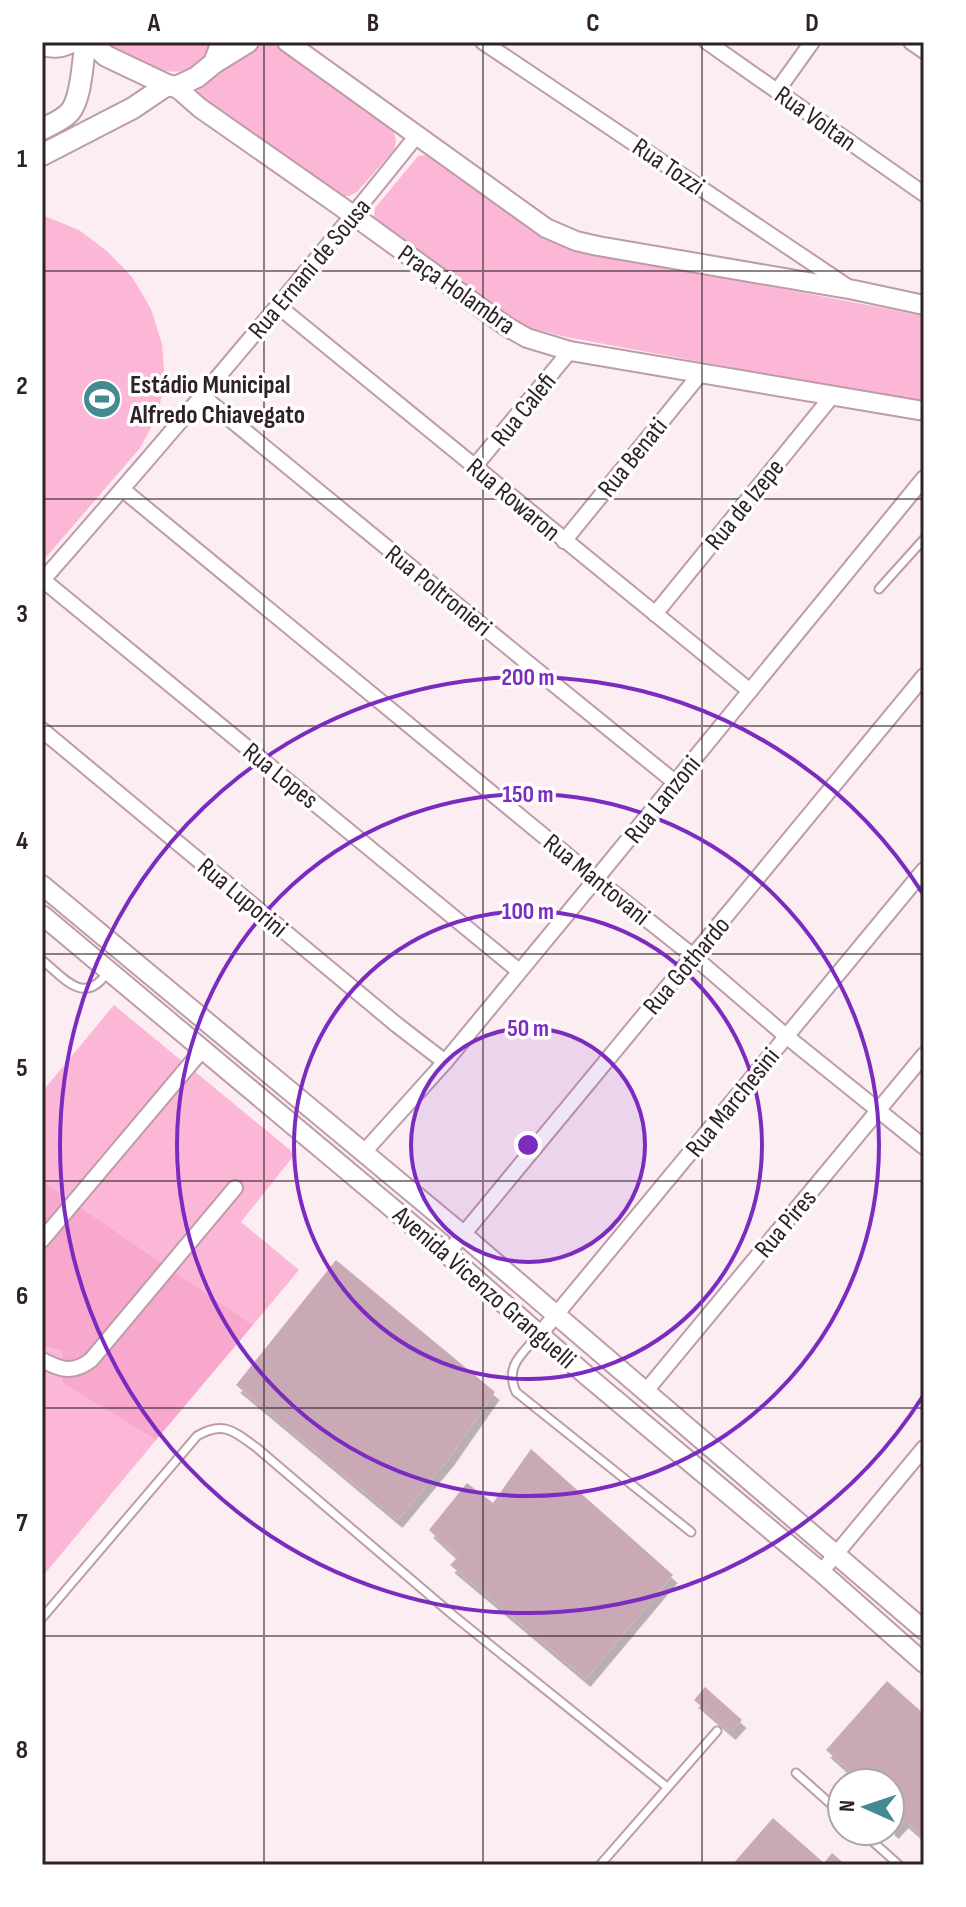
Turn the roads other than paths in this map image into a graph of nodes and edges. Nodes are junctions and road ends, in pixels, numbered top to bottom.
1 (79, 42) edge
2 (89, 42) edge
3 (222, 42) edge
4 (248, 42) edge
5 (287, 42) edge
6 (483, 42) edge
7 (709, 42) edge
8 (812, 42) edge
9 (911, 42) edge
10 (42, 48) edge
11 (924, 51) edge
12 (214, 63) junction
13 (172, 86) junction
14 (777, 91) junction
15 (42, 129) edge
16 (418, 134) junction
17 (42, 155) edge
18 (924, 194) edge
19 (353, 215) junction
20 (854, 290) junction
21 (924, 305) edge
22 (278, 306) junction
23 (570, 351) junction
24 (701, 373) junction
25 (833, 395) junction
26 (202, 396) junction
27 (924, 411) edge
28 (475, 466) junction
29 (924, 478) edge
30 (122, 489) junction
31 (924, 539) edge
32 (564, 541) junction
33 (42, 580) edge
34 (879, 589) dead end
35 (655, 614) junction
36 (924, 676) edge
37 (750, 691) junction
38 (42, 730) edge
39 (676, 783) junction
40 (924, 870) edge
41 (596, 879) junction
42 (42, 885) edge
43 (42, 915) edge
44 (693, 956) junction
45 (42, 960) edge
46 (109, 971) junction
47 (519, 971) junction
48 (786, 1036) junction
49 (203, 1049) junction
50 (924, 1055) edge
51 (445, 1062) junction
52 (879, 1109) junction
53 (924, 1147) edge
54 (364, 1152) junction
55 (235, 1188) dead end
56 (463, 1235) junction
57 (42, 1240) edge
58 (447, 1254) junction
59 (556, 1315) junction
60 (540, 1334) junction
61 (42, 1360) edge
62 (645, 1392) junction
63 (924, 1448) edge
64 (691, 1532) dead end
65 (837, 1554) junction
66 (821, 1572) junction
67 (889, 1599) junction
68 (42, 1618) edge
69 (872, 1618) junction
70 (924, 1630) edge
71 (924, 1663) edge
72 (717, 1731) dead end
73 (796, 1773) dead end
74 (667, 1787) junction
75 (826, 1800) edge
76 (879, 1847) edge
77 (600, 1865) edge
78 (899, 1865) edge

1 - 10 street
2 - 13 main road
2 - 15 main road
3 - 12 main road
4 - 12 main road
5 - 16 street
6 - 20 street, Rua Tozzi
7 - 14 street, Rua Voltan
8 - 14 street
9 - 11 street
12 - 13 main road
13 - 17 main road
13 - 19 street, Praça Holambra
14 - 18 street, Rua Voltan
16 - 19 street, Rua Ernani de Sousa
16 - 20 street
19 - 22 street, Rua Ernani de Sousa
19 - 23 street, Praça Holambra
20 - 21 street
22 - 26 street, Rua Ernani de Sousa
22 - 28 street, Rua Rowaron
23 - 24 street, Praça Holambra
23 - 28 street, Rua Calefi
24 - 25 street, Praça Holambra
24 - 32 street, Rua Benati
25 - 27 street, Praça Holambra
25 - 35 street, Rua de Izepe
26 - 30 street, Rua Ernani de Sousa
26 - 39 street, Rua Poltronieri
28 - 32 street, Rua Rowaron
29 - 37 street, Rua Lanzoni
30 - 33 street, Rua Ernani de Sousa
30 - 41 street, Rua Mantovani
31 - 34 lane
32 - 35 street, Rua Rowaron
33 - 47 street, Rua Lopes
35 - 37 street, Rua Rowaron
36 - 44 street, Rua Gothardo
37 - 39 street, Rua Lanzoni
38 - 51 street, Rua Luporini
39 - 41 street, Rua Lanzoni
40 - 48 street, Rua Marchesini
41 - 44 street, Rua Mantovani
41 - 47 street, Rua Lanzoni
42 - 54 street, Avenida Vicenzo Granguelli
43 - 46 street, Avenida Vicenzo Granguelli
44 - 48 street, Rua Mantovani
44 - 56 street, Rua Gothardo
45 - 46 lane
46 - 49 street, Avenida Vicenzo Granguelli
47 - 51 street, Rua Lanzoni
48 - 52 street, Rua Mantovani
48 - 59 street, Rua Marchesini
49 - 57 street
49 - 58 street, Avenida Vicenzo Granguelli
50 - 52 street, Rua Pires
51 - 54 street, Rua Lanzoni
52 - 53 street, Rua Mantovani
52 - 62 street, Rua Pires
54 - 56 street, Avenida Vicenzo Granguelli
55 - 61 street
56 - 58 street, Rua Gothardo
56 - 59 street, Avenida Vicenzo Granguelli
58 - 60 street, Avenida Vicenzo Granguelli
59 - 60 street, Rua Marchesini
59 - 62 street, Avenida Vicenzo Granguelli
60 - 64 lane
60 - 66 street, Avenida Vicenzo Granguelli
62 - 65 street, Avenida Vicenzo Granguelli
63 - 65 street
65 - 66 street
65 - 67 street, Avenida Vicenzo Granguelli
66 - 69 street, Avenida Vicenzo Granguelli
67 - 69 lane
67 - 70 street, Avenida Vicenzo Granguelli
68 - 74 lane
69 - 71 street, Avenida Vicenzo Granguelli
72 - 74 lane
73 - 75 lane
74 - 77 lane
76 - 78 lane

